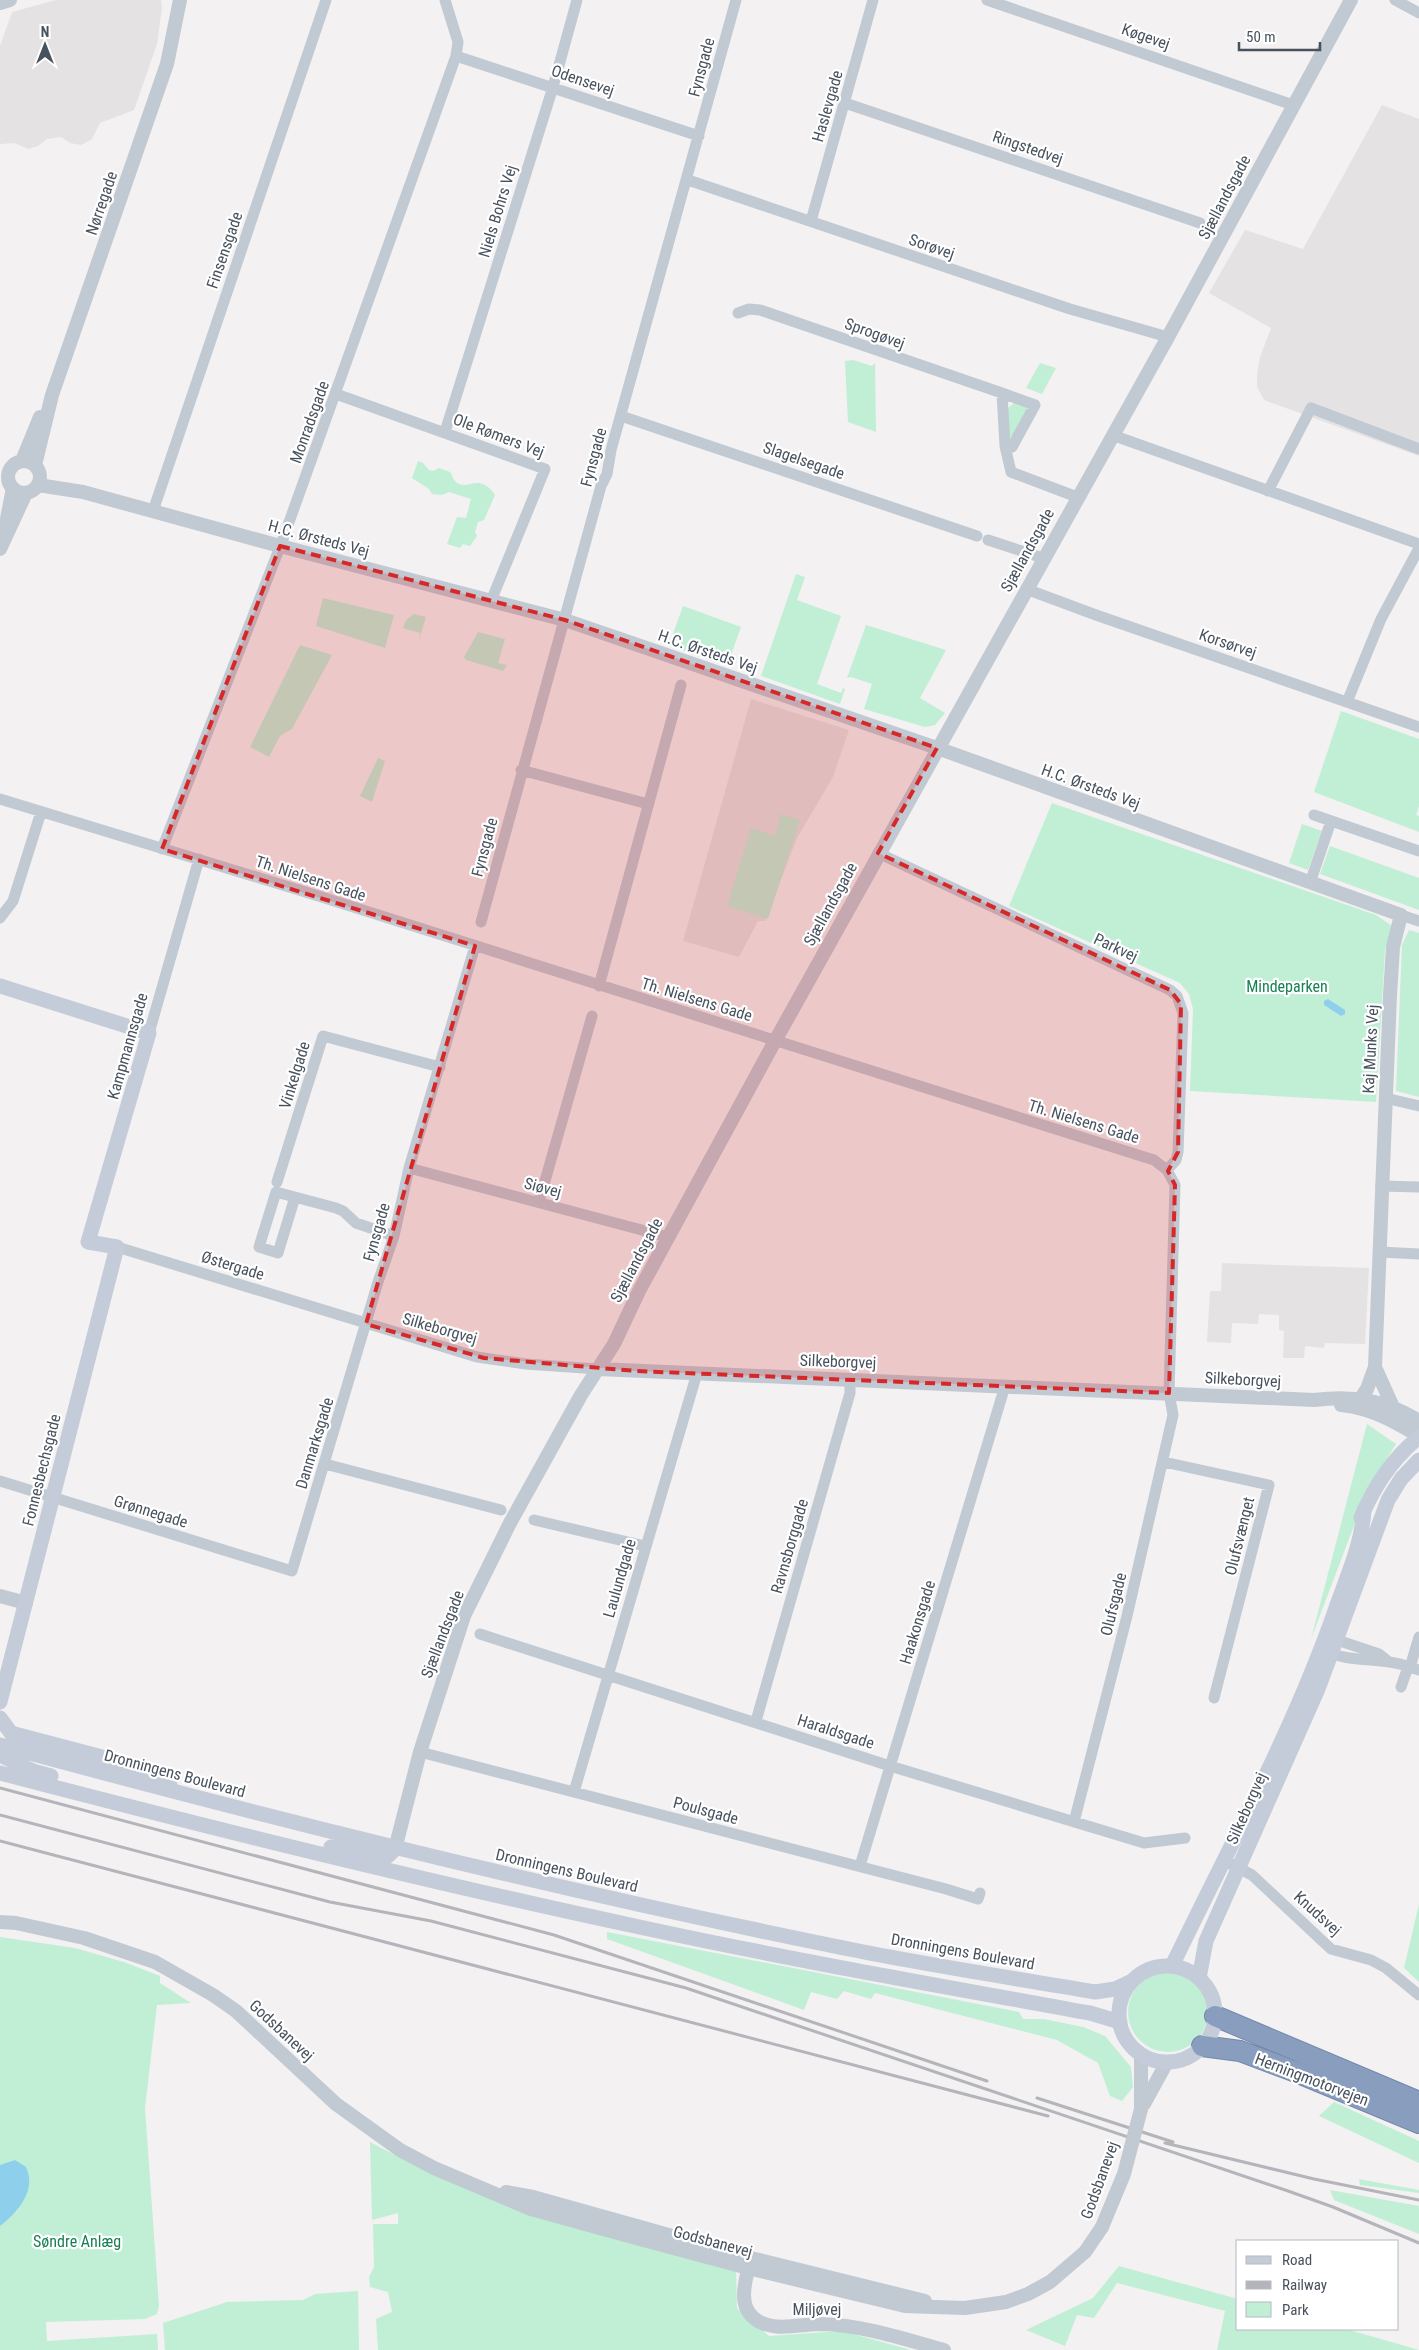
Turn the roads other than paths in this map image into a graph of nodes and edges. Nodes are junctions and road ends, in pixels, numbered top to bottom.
1 (10, 0) edge
2 (176, 0) edge
3 (180, 0) edge
4 (326, 0) edge
5 (445, 0) edge
6 (577, 0) edge
7 (736, 0) edge
8 (873, 0) edge
9 (987, 0) edge
10 (1351, 0) edge
11 (1395, 0) edge
12 (0, 3) edge
13 (1419, 13) edge
14 (176, 20) junction
15 (456, 56) junction
16 (554, 87) junction
17 (845, 103) junction
18 (1294, 105) junction
19 (699, 136) junction
20 (688, 180) junction
21 (811, 221) junction
22 (1200, 223) dead end
23 (738, 312) dead end
24 (1168, 337) junction
25 (1002, 393) junction
26 (336, 394) junction
27 (621, 416) junction
28 (445, 432) junction
29 (1112, 435) junction
30 (1005, 446) junction
31 (1419, 449) edge
32 (19, 475) edge
33 (1268, 491) junction
34 (1077, 497) junction
35 (153, 511) junction
36 (2, 543) edge
37 (1419, 544) edge
38 (280, 546) junction
39 (1419, 548) edge
40 (1043, 558) junction
41 (1026, 589) junction
42 (491, 601) junction
43 (565, 620) junction
44 (681, 685) dead end
45 (1347, 702) junction
46 (1419, 727) edge
47 (937, 748) junction
48 (521, 770) junction
49 (0, 799) edge
50 (648, 804) junction
51 (41, 812) junction
52 (1314, 816) dead end
53 (1332, 821) junction
54 (162, 849) junction
55 (1419, 852) edge
56 (878, 853) junction
57 (199, 859) junction
58 (1310, 882) junction
59 (1401, 915) junction
60 (0, 918) edge
61 (1419, 921) edge
62 (481, 922) dead end
63 (475, 946) junction
64 (0, 986) edge
65 (599, 986) junction
66 (592, 1016) dead end
67 (148, 1033) junction
68 (775, 1041) junction
69 (440, 1068) junction
70 (1385, 1098) junction
71 (1419, 1106) edge
72 (409, 1168) junction
73 (1167, 1170) junction
74 (277, 1182) dead end
75 (1381, 1186) junction
76 (1419, 1187) edge
77 (295, 1198) junction
78 (539, 1202) junction
79 (394, 1236) junction
80 (668, 1237) junction
81 (88, 1242) joint
82 (117, 1247) junction
83 (1380, 1252) junction
84 (1419, 1254) edge
85 (366, 1324) junction
86 (1375, 1367) junction
87 (598, 1369) junction
88 (696, 1373) junction
89 (850, 1379) junction
90 (1005, 1386) junction
91 (1169, 1393) junction
92 (1361, 1398) junction
93 (1314, 1400) junction
94 (1393, 1407) junction
95 (1419, 1421) edge
96 (1419, 1437) edge
97 (1419, 1460) edge
98 (1164, 1462) junction
99 (325, 1464) junction
100 (0, 1481) edge
101 (53, 1498) junction
102 (501, 1510) dead end
103 (1364, 1510) junction
104 (534, 1520) dead end
105 (645, 1546) junction
106 (292, 1571) joint
107 (0, 1596) edge
108 (26, 1603) junction
109 (480, 1634) dead end
110 (1419, 1637) edge
111 (1329, 1645) junction
112 (1412, 1668) edge
113 (608, 1675) junction
114 (3, 1682) edge
115 (1401, 1687) dead end
116 (1214, 1698) dead end
117 (0, 1702) edge
118 (0, 1718) edge
119 (756, 1721) junction
120 (1282, 1738) junction
121 (0, 1745) edge
122 (420, 1752) junction
123 (0, 1755) edge
124 (890, 1766) junction
125 (0, 1773) edge
126 (76, 1792) junction
127 (574, 1792) junction
128 (189, 1795) junction
129 (1074, 1822) junction
130 (1185, 1838) dead end
131 (276, 1844) junction
132 (395, 1849) junction
133 (1225, 1861) junction
134 (860, 1866) junction
135 (1240, 1868) junction
136 (417, 1878) junction
137 (980, 1894) dead end
138 (0, 1922) edge
139 (0, 1930) edge
140 (44, 1930) junction
141 (1172, 1966) junction
142 (1199, 1978) junction
143 (1132, 1981) junction
144 (1419, 1995) edge
145 (1215, 2016) junction
146 (1120, 2022) junction
147 (1202, 2046) junction
148 (1141, 2054) junction
149 (1167, 2062) junction
150 (1419, 2102) edge
151 (1142, 2110) junction
152 (1419, 2124) edge
153 (749, 2263) junction
154 (944, 2350) edge

1 - 12 street
2 - 14 street, Nørregade
3 - 14 street, Nørregade
4 - 35 street, Finsensgade
5 - 15 street, Monradsgade
6 - 16 street, Niels Bohrs Vej
7 - 19 street, Fynsgade
8 - 17 street, Haslevgade
9 - 18 street, Køgevej
10 - 18 street, Sjællandsgade
11 - 13 street
14 - 32 street, Nørregade
15 - 16 street, Odensevej
15 - 26 street, Monradsgade
16 - 19 street, Odensevej
16 - 28 street, Niels Bohrs Vej
17 - 21 street, Haslevgade
17 - 22 street, Ringstedvej
18 - 24 street, Sjællandsgade
19 - 20 street, Fynsgade
20 - 21 street, Sorøvej
20 - 27 street, Fynsgade
21 - 24 street, Sorøvej
23 - 25 street, Sprogøvej
24 - 29 street, Sjællandsgade
25 - 30 street
25 - 30 street, Sprogøvej
26 - 28 street, Ole Rømers Vej
26 - 38 street, Monradsgade
27 - 40 street, Slagelsegade
27 - 43 street, Fynsgade
28 - 42 street, Ole Rømers Vej
29 - 33 street
29 - 34 street, Sjællandsgade
30 - 34 street
31 - 33 street
32 - 35 street, H.C. Ørsteds Vej
32 - 36 street, Nørregade
33 - 37 street
34 - 40 street, Sjællandsgade
35 - 38 street, H.C. Ørsteds Vej
38 - 42 street, H.C. Ørsteds Vej
38 - 54 street, Monradsgade
39 - 45 street
40 - 41 street, Sjællandsgade
41 - 45 street, Korsørvej
41 - 47 street, Sjællandsgade
42 - 43 street, H.C. Ørsteds Vej
43 - 47 street, H.C. Ørsteds Vej
43 - 48 street, Fynsgade
44 - 50 street
45 - 46 street, Korsørvej
47 - 56 street, Sjællandsgade
47 - 58 street, H.C. Ørsteds Vej
48 - 50 street
48 - 62 street, Fynsgade
49 - 51 street, Th. Nielsens Gade
50 - 65 street
51 - 54 street, Th. Nielsens Gade
51 - 60 street
52 - 53 street
53 - 55 street
53 - 58 street
54 - 57 street, Th. Nielsens Gade
56 - 68 street, Sjællandsgade
56 - 73 street, Parkvej
57 - 63 street, Th. Nielsens Gade
57 - 67 street, Kampmannsgade
58 - 59 street, H.C. Ørsteds Vej
59 - 61 street, H.C. Ørsteds Vej
59 - 70 street, Kaj Munks Vej
63 - 65 street, Th. Nielsens Gade
63 - 69 street, Fynsgade
64 - 67 main road
65 - 68 street, Th. Nielsens Gade
66 - 78 street
67 - 81 main road, Kampmannsgade
68 - 73 street, Th. Nielsens Gade
68 - 80 street, Sjællandsgade
69 - 72 street, Fynsgade
69 - 74 street, Vinkelgade
70 - 71 street
70 - 75 street, Kaj Munks Vej
72 - 78 street, Siøvej
72 - 79 street, Fynsgade
73 - 91 street
75 - 76 street
75 - 83 street, Kaj Munks Vej
77 - 77 street
77 - 79 street
78 - 80 street, Siøvej
79 - 85 street, Fynsgade
80 - 87 street, Sjællandsgade
81 - 82 main road, Østergade
82 - 85 street, Østergade
82 - 101 main road, Fonnesbechsgade
83 - 84 street
83 - 86 street, Kaj Munks Vej
85 - 87 street, Silkeborgvej
85 - 99 street, Danmarksgade
86 - 92 street, Kaj Munks Vej
86 - 94 street, Kaj Munks Vej
87 - 88 street, Silkeborgvej
87 - 122 street, Sjællandsgade
88 - 89 street, Silkeborgvej
88 - 105 street, Laulundgade
89 - 90 street, Silkeborgvej
89 - 119 street, Ravnsborggade
90 - 91 street, Silkeborgvej
90 - 124 street, Haakonsgade
91 - 93 street, Silkeborgvej
91 - 98 street, Olufsgade
92 - 93 street, Silkeborgvej
92 - 94 street, Silkeborgvej
93 - 96 street, Silkeborgvej
94 - 95 street, Silkeborgvej
96 - 103 main road, Silkeborgvej
97 - 111 main road, Silkeborgvej
98 - 116 street, Olufsvænget
98 - 129 street, Olufsgade
99 - 102 street
99 - 106 street, Danmarksgade
100 - 101 street, Grønnegade
101 - 106 street, Grønnegade
101 - 108 main road, Fonnesbechsgade
103 - 111 main road, Silkeborgvej
103 - 120 main road, Silkeborgvej
104 - 105 street
105 - 113 street, Laulundgade
107 - 108 street
108 - 114 main road, Fonnesbechsgade
109 - 113 street, Haraldsgade
110 - 112 street
111 - 112 street
111 - 120 main road, Silkeborgvej
111 - 135 main road, Silkeborgvej
112 - 115 street
113 - 119 street, Haraldsgade
113 - 127 street, Laulundgade
114 - 117 main road, Fonnesbechsgade
118 - 128 main road
119 - 124 street, Haraldsgade
120 - 133 main road, Silkeborgvej
121 - 128 main road, Dronningens Boulevard
122 - 127 street, Poulsgade
122 - 132 street, Sjællandsgade
123 - 126 main road
124 - 129 street, Haraldsgade
124 - 134 street, Haakonsgade
125 - 126 main road
126 - 131 main road
127 - 134 street, Poulsgade
128 - 132 main road, Dronningens Boulevard
129 - 130 street, Haraldsgade
131 - 132 main road
131 - 136 main road
132 - 136 main road
132 - 143 main road, Dronningens Boulevard
133 - 135 street, Knudsvej
133 - 141 main road, Silkeborgvej
134 - 137 street, Poulsgade
135 - 142 main road, Silkeborgvej
135 - 144 street, Knudsvej
136 - 146 main road
138 - 140 street, Godsbanevej
139 - 140 street, Godsbanevej
140 - 153 street, Godsbanevej
141 - 142 main road
141 - 143 main road
142 - 145 main road
143 - 146 main road
145 - 147 main road
145 - 150 highway, Herningmotorvejen
146 - 148 main road
147 - 149 main road
147 - 152 highway, Herningmotorvejen
148 - 149 main road
148 - 151 street, Godsbanevej
149 - 151 street, Godsbanevej
151 - 153 street, Godsbanevej, bridge
153 - 154 street, Miljøvej

